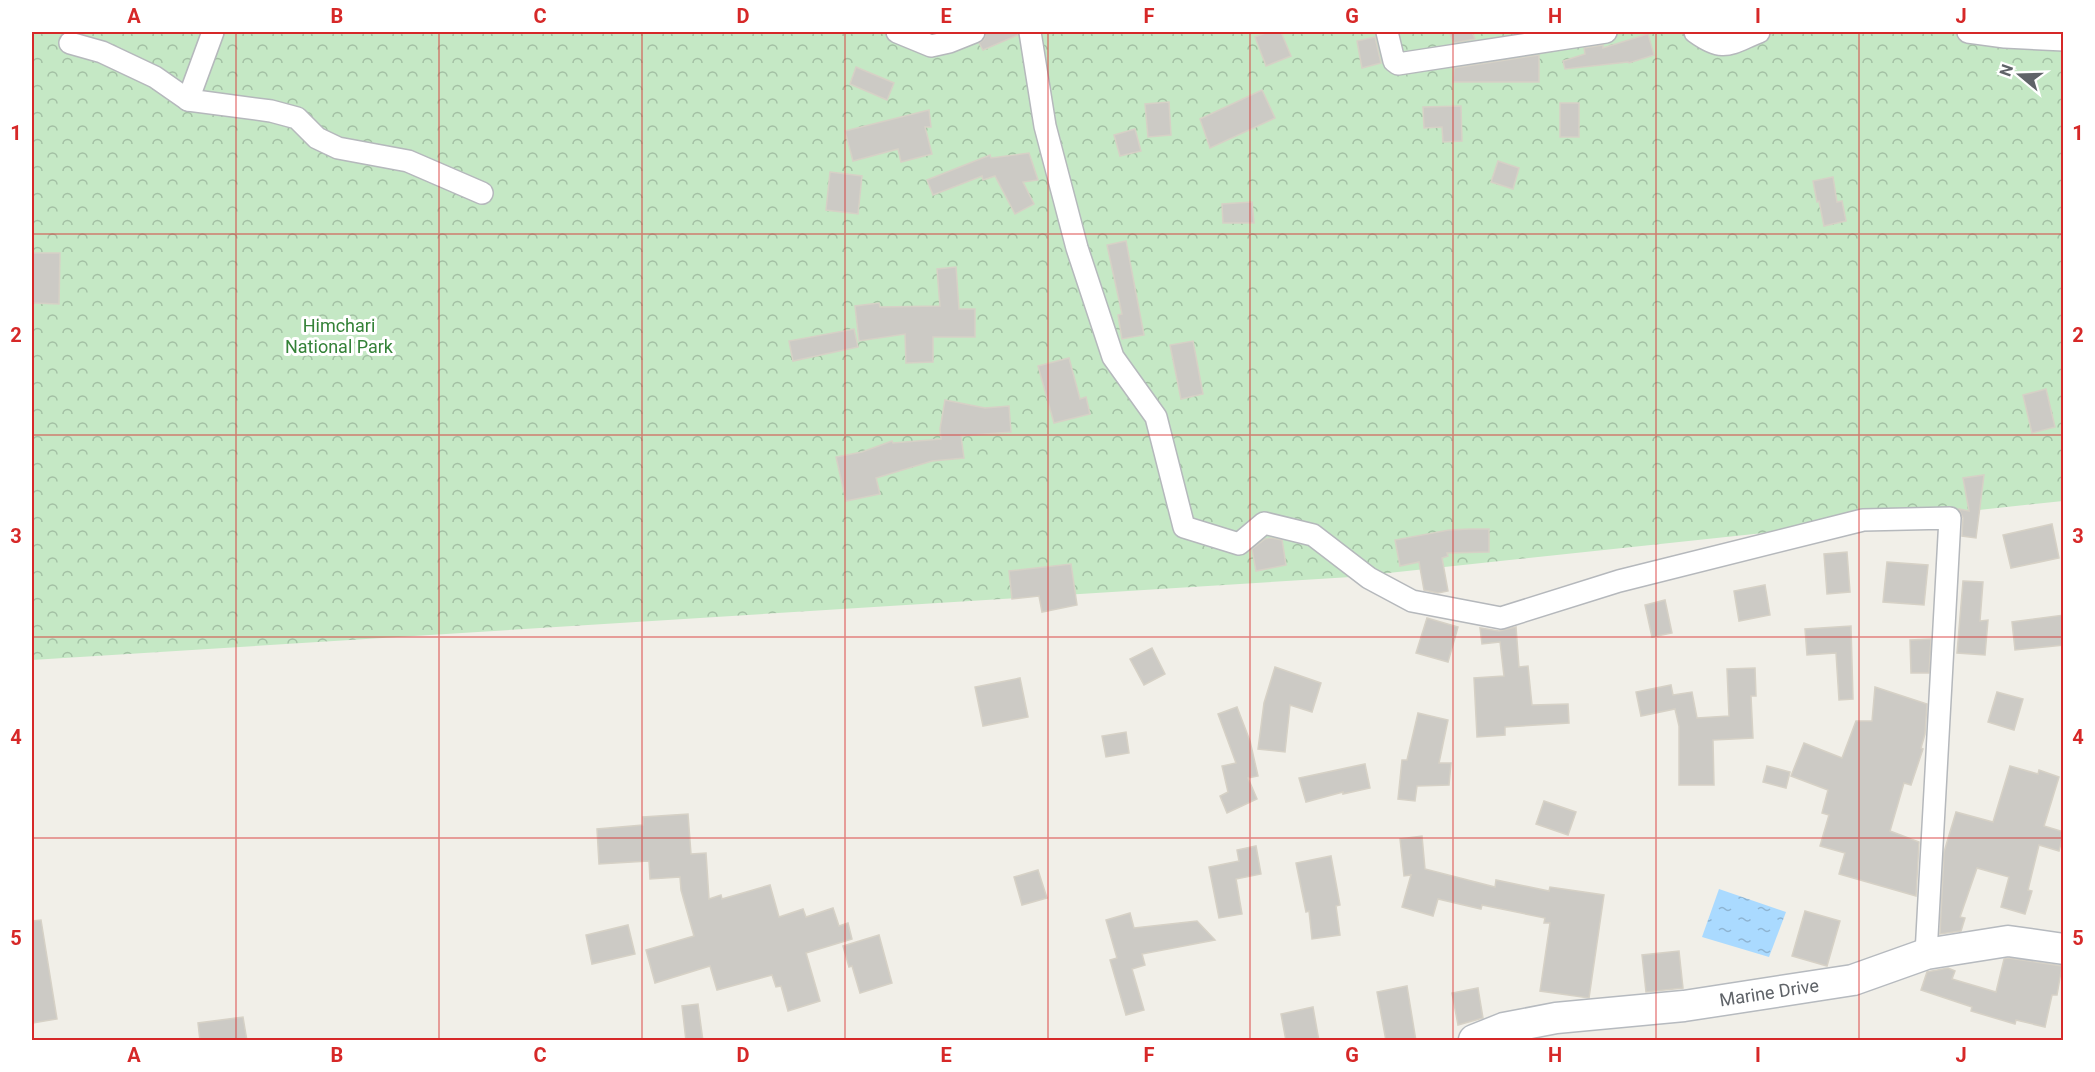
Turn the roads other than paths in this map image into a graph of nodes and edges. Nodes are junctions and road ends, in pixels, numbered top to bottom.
1 (213, 32) edge
2 (897, 32) edge
3 (974, 32) edge
4 (1030, 32) edge
5 (1388, 32) edge
6 (1606, 32) edge
7 (1695, 32) edge
8 (1759, 32) edge
9 (1968, 32) edge
10 (2064, 40) edge
11 (70, 43) dead end
12 (189, 100) junction
13 (482, 193) dead end
14 (2064, 949) edge
15 (1926, 954) junction
16 (1474, 1041) edge

1 - 12 street
2 - 3 street
4 - 15 street
5 - 6 street
7 - 8 street
9 - 10 street
11 - 12 street
12 - 13 street
14 - 15 main road, Marine Drive
15 - 16 main road, Marine Drive

